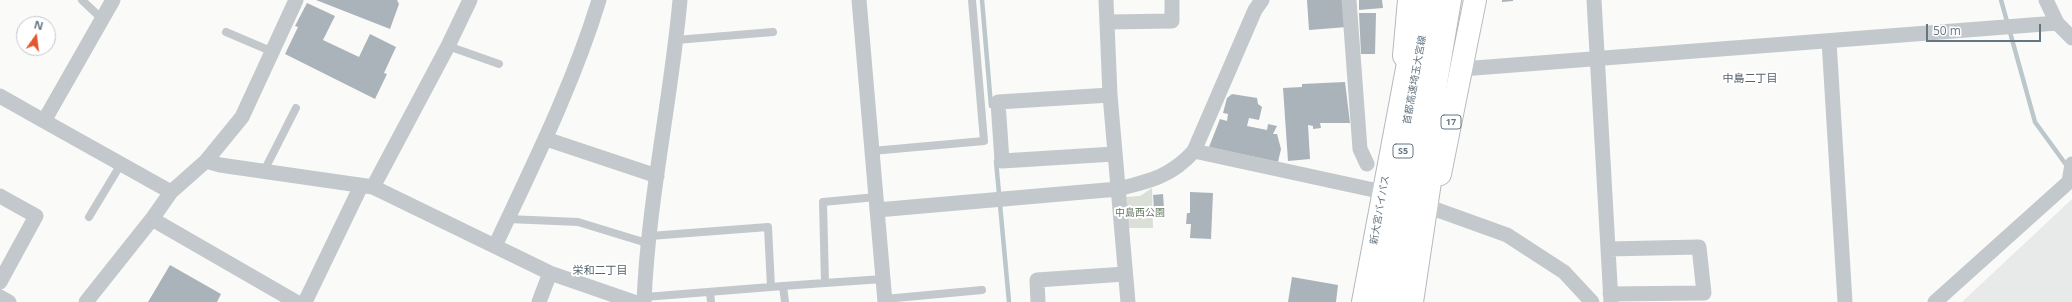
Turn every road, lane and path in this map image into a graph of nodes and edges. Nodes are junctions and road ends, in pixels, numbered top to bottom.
1 (82, 0) edge
2 (112, 0) edge
3 (296, 0) edge
4 (470, 0) edge
5 (599, 0) edge
6 (680, 0) edge
7 (859, 0) edge
8 (972, 0) edge
9 (1106, 0) edge
10 (1172, 0) edge
11 (1262, 0) edge
12 (1349, 0) edge
13 (1410, 0) edge
14 (1420, 0) edge
15 (1429, 0) edge
16 (1450, 0) edge
17 (1456, 0) edge
18 (1475, 0) edge
19 (1594, 0) edge
20 (2046, 0) edge
21 (102, 19) junction
22 (1108, 22) junction
23 (2056, 23) junction
24 (226, 32) dead end
25 (773, 32) dead end
26 (2072, 38) edge
27 (676, 40) junction
28 (1829, 41) junction
29 (448, 46) junction
30 (273, 52) junction
31 (1597, 59) junction
32 (499, 64) dead end
33 (1462, 69) junction
34 (1110, 95) junction
35 (0, 96) edge
36 (296, 108) dead end
37 (1398, 113) junction
38 (44, 121) junction
39 (546, 139) junction
40 (872, 151) junction
41 (1194, 151) junction
42 (1114, 154) junction
43 (206, 161) junction
44 (121, 164) junction
45 (1367, 164) dead end
46 (2072, 164) edge
47 (264, 171) junction
48 (657, 176) junction
49 (2070, 181) edge
50 (367, 186) junction
51 (1118, 189) junction
52 (171, 192) junction
53 (1383, 192) junction
54 (0, 196) edge
55 (877, 203) junction
56 (1432, 208) junction
57 (89, 217) dead end
58 (152, 219) junction
59 (508, 219) junction
60 (650, 240) junction
61 (1422, 243) junction
62 (495, 246) junction
63 (1608, 249) junction
64 (550, 273) junction
65 (1125, 274) junction
66 (883, 279) junction
67 (0, 282) edge
68 (826, 283) junction
69 (783, 286) junction
70 (771, 287) junction
71 (982, 290) dead end
72 (710, 292) junction
73 (0, 297) edge
74 (1610, 298) edge
75 (641, 300) edge
76 (885, 300) edge
77 (9, 302) edge
78 (86, 302) edge
79 (296, 302) edge
80 (305, 302) edge
81 (539, 302) edge
82 (711, 302) edge
83 (785, 302) edge
84 (1038, 302) edge
85 (1128, 302) edge
86 (1363, 302) edge
87 (1378, 302) edge
88 (1399, 302) edge
89 (1412, 302) edge
90 (1592, 302) edge
91 (1845, 302) edge
92 (1935, 302) edge

1 - 21 lane
2 - 21 street
3 - 30 street
4 - 29 street
5 - 39 street
6 - 27 street
7 - 40 street
8 - 40 lane
9 - 22 street
10 - 22 street
11 - 41 street
12 - 45 street
13 - 37 highway
14 - 37 highway, 新大宮バイパス
15 - 87 highway, 首都高速埼玉大宮線 / S5
16 - 88 highway, 首都高速埼玉大宮線 / S5
17 - 61 highway, 17
18 - 33 highway, 17
19 - 31 street
20 - 23 street
21 - 38 street
22 - 34 street
23 - 26 street
23 - 28 street
24 - 30 lane
25 - 27 lane
27 - 48 street
28 - 31 street
28 - 91 street
29 - 32 lane
29 - 50 street
30 - 43 street
31 - 33 street
31 - 63 street
33 - 56 highway, 17
34 - 42 street
34 - 42 street
35 - 38 street
36 - 47 lane
37 - 53 highway, 新大宮バイパス
38 - 44 street
39 - 48 street
39 - 59 street
40 - 55 street
41 - 51 street
41 - 53 street
42 - 51 street
43 - 47 street
43 - 52 street
44 - 52 street
44 - 57 lane
46 - 49 street
47 - 50 street
48 - 60 street
49 - 92 street
50 - 62 street
50 - 80 street
51 - 55 street
51 - 65 street
52 - 58 street
53 - 86 highway, 新大宮バイパス
54 - 67 street
55 - 66 street
55 - 68 lane
56 - 61 highway, 17
56 - 90 street
58 - 78 street
58 - 79 street
59 - 60 lane
59 - 62 street
60 - 70 lane
60 - 75 street
61 - 89 highway, 17
62 - 64 street
63 - 74 street
63 - 74 street
64 - 75 street
64 - 81 street
65 - 84 street
65 - 85 street
66 - 68 lane
66 - 76 street
68 - 69 lane
69 - 70 lane
69 - 83 lane
70 - 72 lane
71 - 76 lane
72 - 75 lane
72 - 82 lane
73 - 77 street

